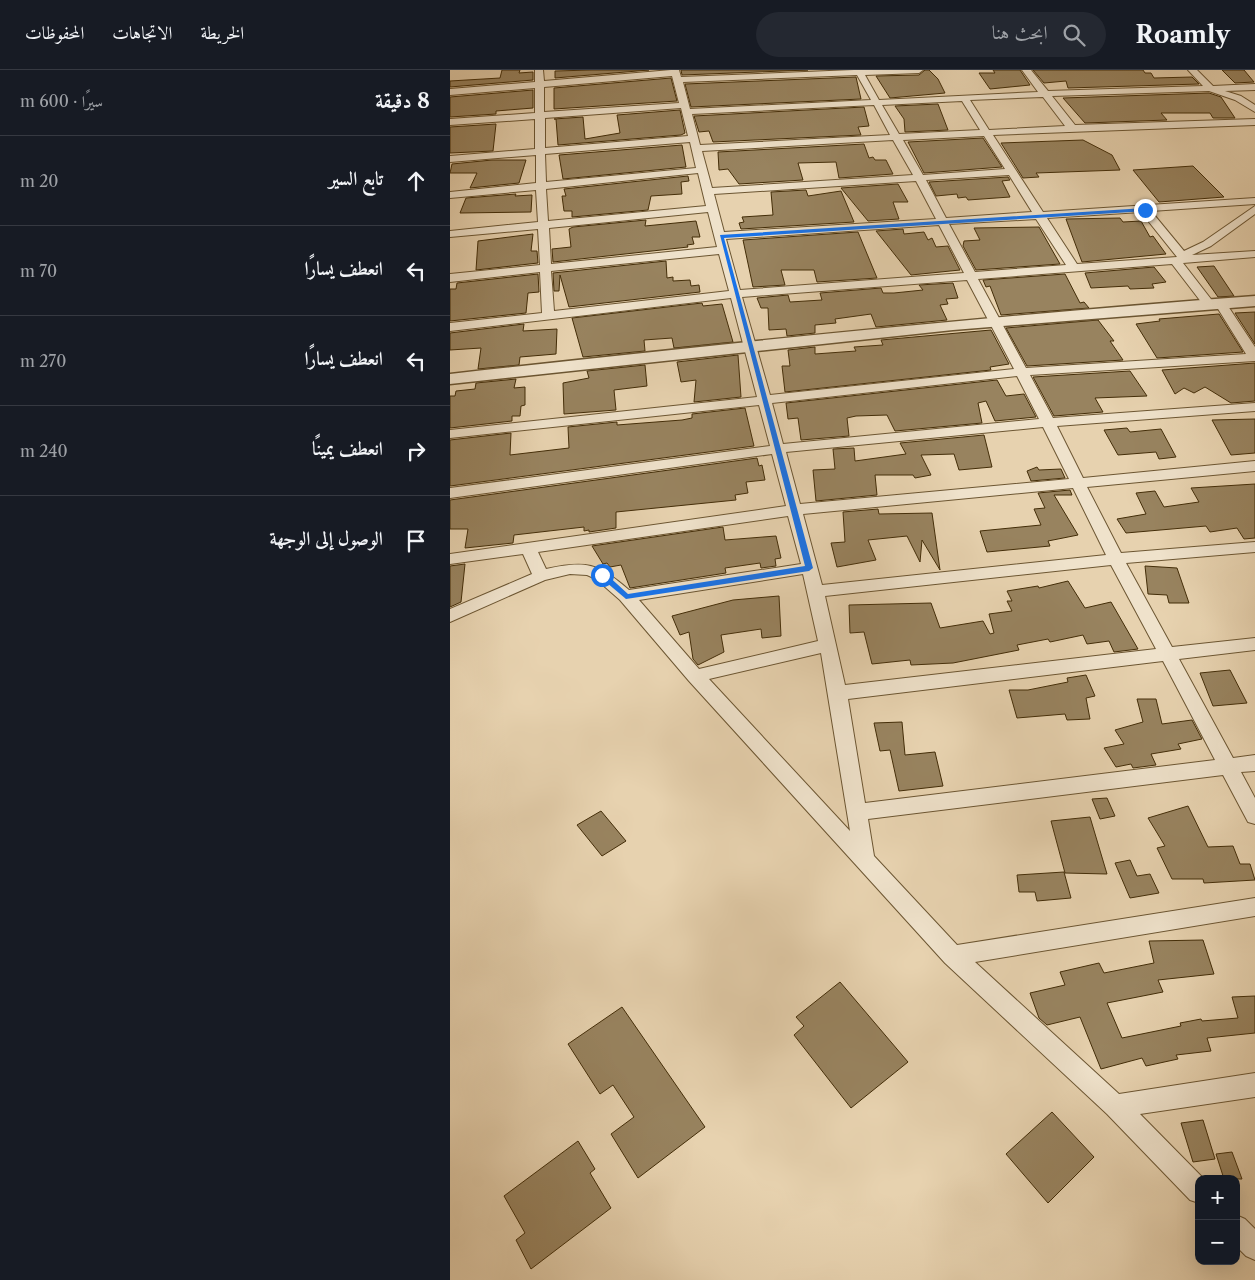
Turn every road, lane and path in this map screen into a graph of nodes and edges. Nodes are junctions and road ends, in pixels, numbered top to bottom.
1 (539, 70) edge
2 (919, 70) edge
3 (1026, 70) edge
4 (1192, 70) edge
5 (858, 71) edge
6 (677, 75) edge
7 (540, 85) junction
8 (1255, 86) edge
9 (1210, 89) junction
10 (450, 92) edge
11 (1045, 94) junction
12 (965, 99) junction
13 (877, 103) junction
14 (685, 108) junction
15 (1255, 109) edge
16 (540, 115) junction
17 (450, 122) edge
18 (1255, 122) edge
19 (1072, 128) junction
20 (988, 133) junction
21 (897, 139) junction
22 (695, 144) junction
23 (540, 151) junction
24 (450, 158) edge
25 (702, 170) junction
26 (1012, 172) junction
27 (919, 177) junction
28 (541, 186) junction
29 (709, 191) junction
30 (450, 195) edge
31 (1255, 201) edge
32 (714, 208) junction
33 (1255, 209) edge
34 (1145, 210) junction
35 (1040, 215) junction
36 (942, 221) junction
37 (544, 224) junction
38 (450, 234) edge
39 (721, 236) junction
40 (725, 250) junction
41 (1255, 254) edge
42 (1181, 258) junction
43 (1073, 268) junction
44 (545, 270) junction
45 (970, 276) junction
46 (450, 278) edge
47 (736, 294) junction
48 (1255, 301) edge
49 (1214, 304) junction
50 (548, 316) junction
51 (995, 321) junction
52 (450, 327) edge
53 (750, 345) junction
54 (1255, 357) edge
55 (1021, 372) junction
56 (450, 379) edge
57 (764, 398) junction
58 (1255, 407) edge
59 (1048, 422) junction
60 (450, 434) edge
61 (777, 449) junction
62 (1255, 466) edge
63 (1078, 482) junction
64 (450, 493) edge
65 (793, 510) junction
66 (1255, 547) edge
67 (528, 548) junction
68 (1116, 558) junction
69 (450, 559) edge
70 (809, 568) junction
71 (541, 576) junction
72 (816, 592) junction
73 (626, 596) junction
74 (450, 616) edge
75 (1255, 644) edge
76 (828, 646) junction
77 (1166, 654) junction
78 (695, 676) junction
79 (838, 693) junction
80 (1255, 763) edge
81 (1228, 766) junction
82 (858, 812) junction
83 (1255, 816) edge
84 (866, 862) junction
85 (1255, 907) edge
86 (953, 956) junction
87 (1255, 1085) edge
88 (1115, 1106) junction
89 (1195, 1186) edge
90 (1240, 1232) edge
91 (1255, 1247) edge

1 - 7 street
2 - 5 street
3 - 11 street
4 - 9 street
5 - 6 street
5 - 13 street
6 - 7 street
6 - 14 street
7 - 10 street
7 - 16 street
8 - 9 street
9 - 11 street
9 - 15 street
11 - 12 street
11 - 19 street
12 - 13 street
12 - 20 street
13 - 14 street
13 - 21 street
14 - 16 street
14 - 22 street
16 - 17 street
16 - 23 street
18 - 19 street
19 - 20 street
20 - 21 street
20 - 26 street
21 - 22 street
21 - 27 street
22 - 23 street
22 - 25 street
23 - 24 street
23 - 28 street
25 - 28 street
25 - 29 street
26 - 27 street
26 - 35 street
27 - 29 street
27 - 36 street
28 - 30 street
28 - 37 street
29 - 32 street
31 - 34 street
32 - 37 street
32 - 39 street
33 - 42 street
34 - 35 street
34 - 42 street
35 - 36 street
35 - 43 street
36 - 39 street
36 - 45 street
37 - 38 street
37 - 44 street
39 - 40 street
40 - 44 street
40 - 47 street
41 - 42 street
42 - 43 street
42 - 49 street
43 - 45 street
44 - 46 street
44 - 50 street
45 - 47 street
45 - 51 street
47 - 50 street
47 - 53 street
48 - 49 street
49 - 51 street
49 - 54 street
50 - 52 street
51 - 53 street
51 - 55 street
53 - 56 street
53 - 57 street
54 - 55 street
55 - 57 street
55 - 59 street
57 - 60 street
57 - 61 street
58 - 59 street
59 - 61 street
59 - 63 street
61 - 64 street
61 - 65 street
62 - 63 street
63 - 65 street
63 - 68 street
65 - 67 street
65 - 70 street
66 - 68 street
67 - 69 street
67 - 71 street
68 - 72 street
68 - 77 street
70 - 72 street
70 - 73 street
71 - 73 street
71 - 74 street
72 - 76 street
73 - 78 street
75 - 77 street
76 - 78 street
76 - 79 street
77 - 79 street
77 - 81 street
78 - 84 street
79 - 82 street
80 - 81 street
81 - 82 street
81 - 83 street
82 - 84 street
84 - 86 street
85 - 86 street
86 - 88 street
87 - 88 street
88 - 89 street
90 - 91 street

